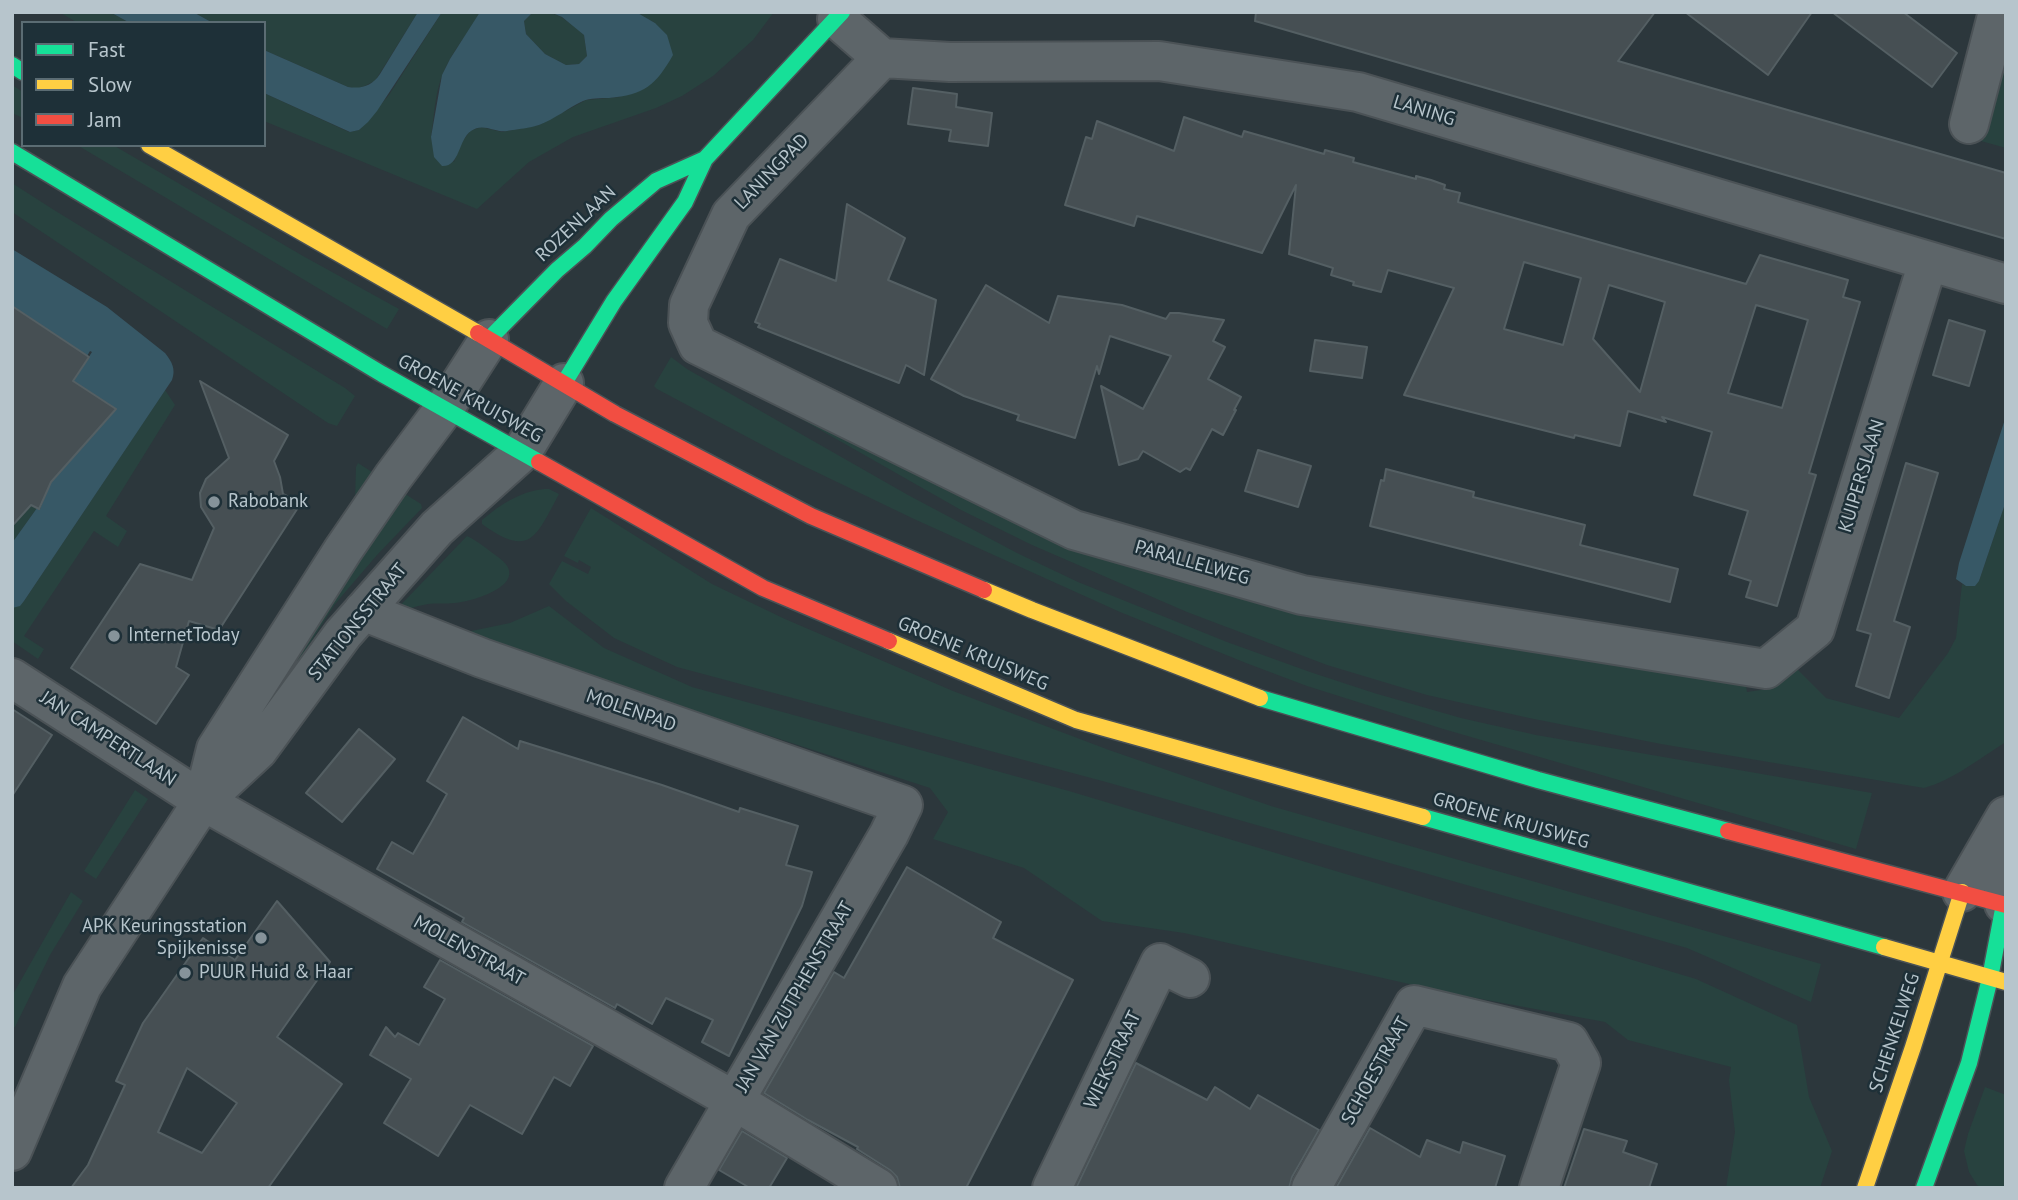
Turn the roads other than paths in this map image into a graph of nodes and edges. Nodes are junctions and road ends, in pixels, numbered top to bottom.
1 (1998, 12) edge
2 (839, 16) edge
3 (882, 58) junction
4 (1969, 124) dead end
5 (152, 147) edge
6 (12, 152) edge
7 (705, 159) junction
8 (1928, 262) junction
9 (2006, 284) edge
10 (689, 305) joint
11 (489, 339) junction
12 (564, 383) junction
13 (444, 410) junction
14 (522, 452) junction
15 (363, 611) junction
16 (1766, 669) joint
17 (12, 678) edge
18 (203, 801) junction
19 (903, 804) joint
20 (2005, 819) edge
21 (1962, 892) junction
22 (2005, 904) edge
23 (1940, 964) junction
24 (1190, 978) dead end
25 (1998, 980) edge
26 (735, 1101) junction
27 (12, 1151) edge
28 (684, 1188) edge
29 (878, 1188) edge
30 (1052, 1188) edge
31 (1311, 1188) edge
32 (1539, 1188) edge
33 (1865, 1188) edge
34 (1924, 1188) edge

1 - 4 street
2 - 3 street
2 - 7 main road, ROZENLAAN
3 - 8 street, LANING
3 - 10 street, LANINGPAD
5 - 11 main road
6 - 13 main road, GROENE KRUISWEG
7 - 11 main road, ROZENLAAN
7 - 12 main road, ROZENLAAN
8 - 9 street, LANING
8 - 16 street, KUIPERSLAAN
10 - 16 street, PARALLELWEG
11 - 12 main road
11 - 13 street, STATIONSSTRAAT
12 - 14 street, STATIONSSTRAAT
12 - 21 main road
13 - 14 main road, GROENE KRUISWEG
13 - 18 street, STATIONSSTRAAT
14 - 15 street, STATIONSSTRAAT
14 - 23 main road, GROENE KRUISWEG
15 - 18 street, STATIONSSTRAAT
15 - 19 street, MOLENPAD
17 - 18 street, JAN CAMPERTLAAN
18 - 26 street, MOLENSTRAAT
18 - 27 street, STATIONSSTRAAT
19 - 26 street, JAN VAN ZUTPHENSTRAAT
20 - 21 street
20 - 22 street
21 - 22 main road
21 - 23 main road, SCHENKELWEG
22 - 25 main road
23 - 25 main road, GROENE KRUISWEG
23 - 33 main road, SCHENKELWEG
24 - 30 street, WIEKSTRAAT
25 - 34 main road
26 - 28 street, JAN VAN ZUTPHENSTRAAT
26 - 29 street
31 - 32 street, SCHOESTRAAT

